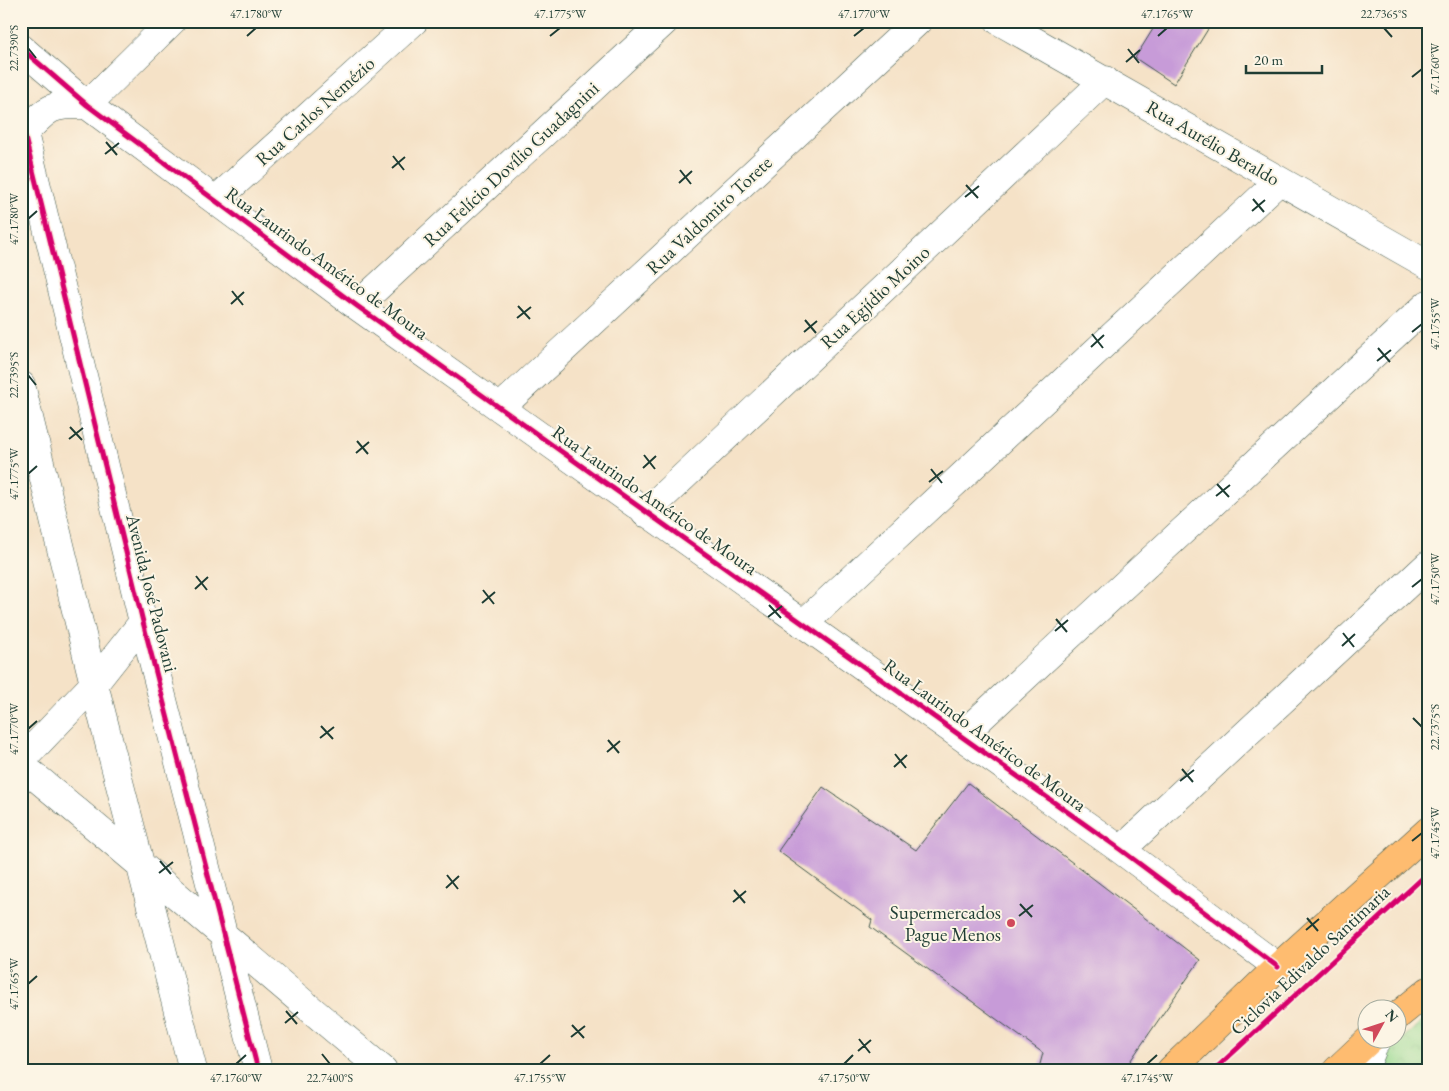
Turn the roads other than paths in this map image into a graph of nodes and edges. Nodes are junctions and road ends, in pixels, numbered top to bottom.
1 (172, 21) edge
2 (414, 21) edge
3 (665, 21) edge
4 (918, 21) edge
5 (999, 21) edge
6 (21, 48) edge
7 (1105, 80) junction
8 (87, 105) junction
9 (23, 127) edge
10 (1279, 181) junction
11 (216, 200) junction
12 (1428, 265) edge
13 (1428, 304) edge
14 (357, 306) junction
15 (21, 385) edge
16 (500, 408) junction
17 (27, 430) edge
18 (645, 513) junction
19 (1428, 565) edge
20 (143, 622) junction
21 (803, 624) junction
22 (94, 684) junction
23 (961, 736) junction
24 (21, 761) edge
25 (21, 765) edge
26 (1425, 836) edge
27 (1121, 850) junction
28 (141, 864) junction
29 (225, 937) junction
30 (1278, 967) junction
31 (1428, 991) edge
32 (1406, 1009) edge
33 (1360, 1048) edge
34 (1373, 1048) edge
35 (193, 1070) edge
36 (258, 1070) edge
37 (383, 1070) edge
38 (1171, 1070) edge
39 (1337, 1070) edge
40 (1364, 1070) edge

1 - 8 street
2 - 11 street, Rua Carlos Nemézio
3 - 14 street, Rua Felício Dovílio Guadagnini
4 - 16 street, Rua Valdomiro Torete
5 - 7 street, Rua Aurélio Beraldo
6 - 8 street, Rua Laurindo Américo de Moura
7 - 10 street, Rua Aurélio Beraldo
7 - 18 street, Rua Egjídio Moino
8 - 9 street
8 - 11 street, Rua Laurindo Américo de Moura
9 - 20 street, Avenida José Padovani
10 - 12 street, Rua Aurélio Beraldo
10 - 21 street
11 - 14 street, Rua Laurindo Américo de Moura
13 - 23 street
14 - 16 street, Rua Laurindo Américo de Moura
15 - 17 street
16 - 18 street, Rua Laurindo Américo de Moura
17 - 22 street
18 - 21 street, Rua Laurindo Américo de Moura
19 - 27 street
20 - 22 street
20 - 29 street, Avenida José Padovani
21 - 23 street, Rua Laurindo Américo de Moura
22 - 24 street
22 - 28 street
23 - 27 street, Rua Laurindo Américo de Moura
25 - 28 street
26 - 30 main road
27 - 30 street, Rua Laurindo Américo de Moura
28 - 29 street
28 - 35 street
29 - 36 street, Avenida José Padovani
29 - 37 street
30 - 38 main road
31 - 32 main road
33 - 39 main road
34 - 40 street

